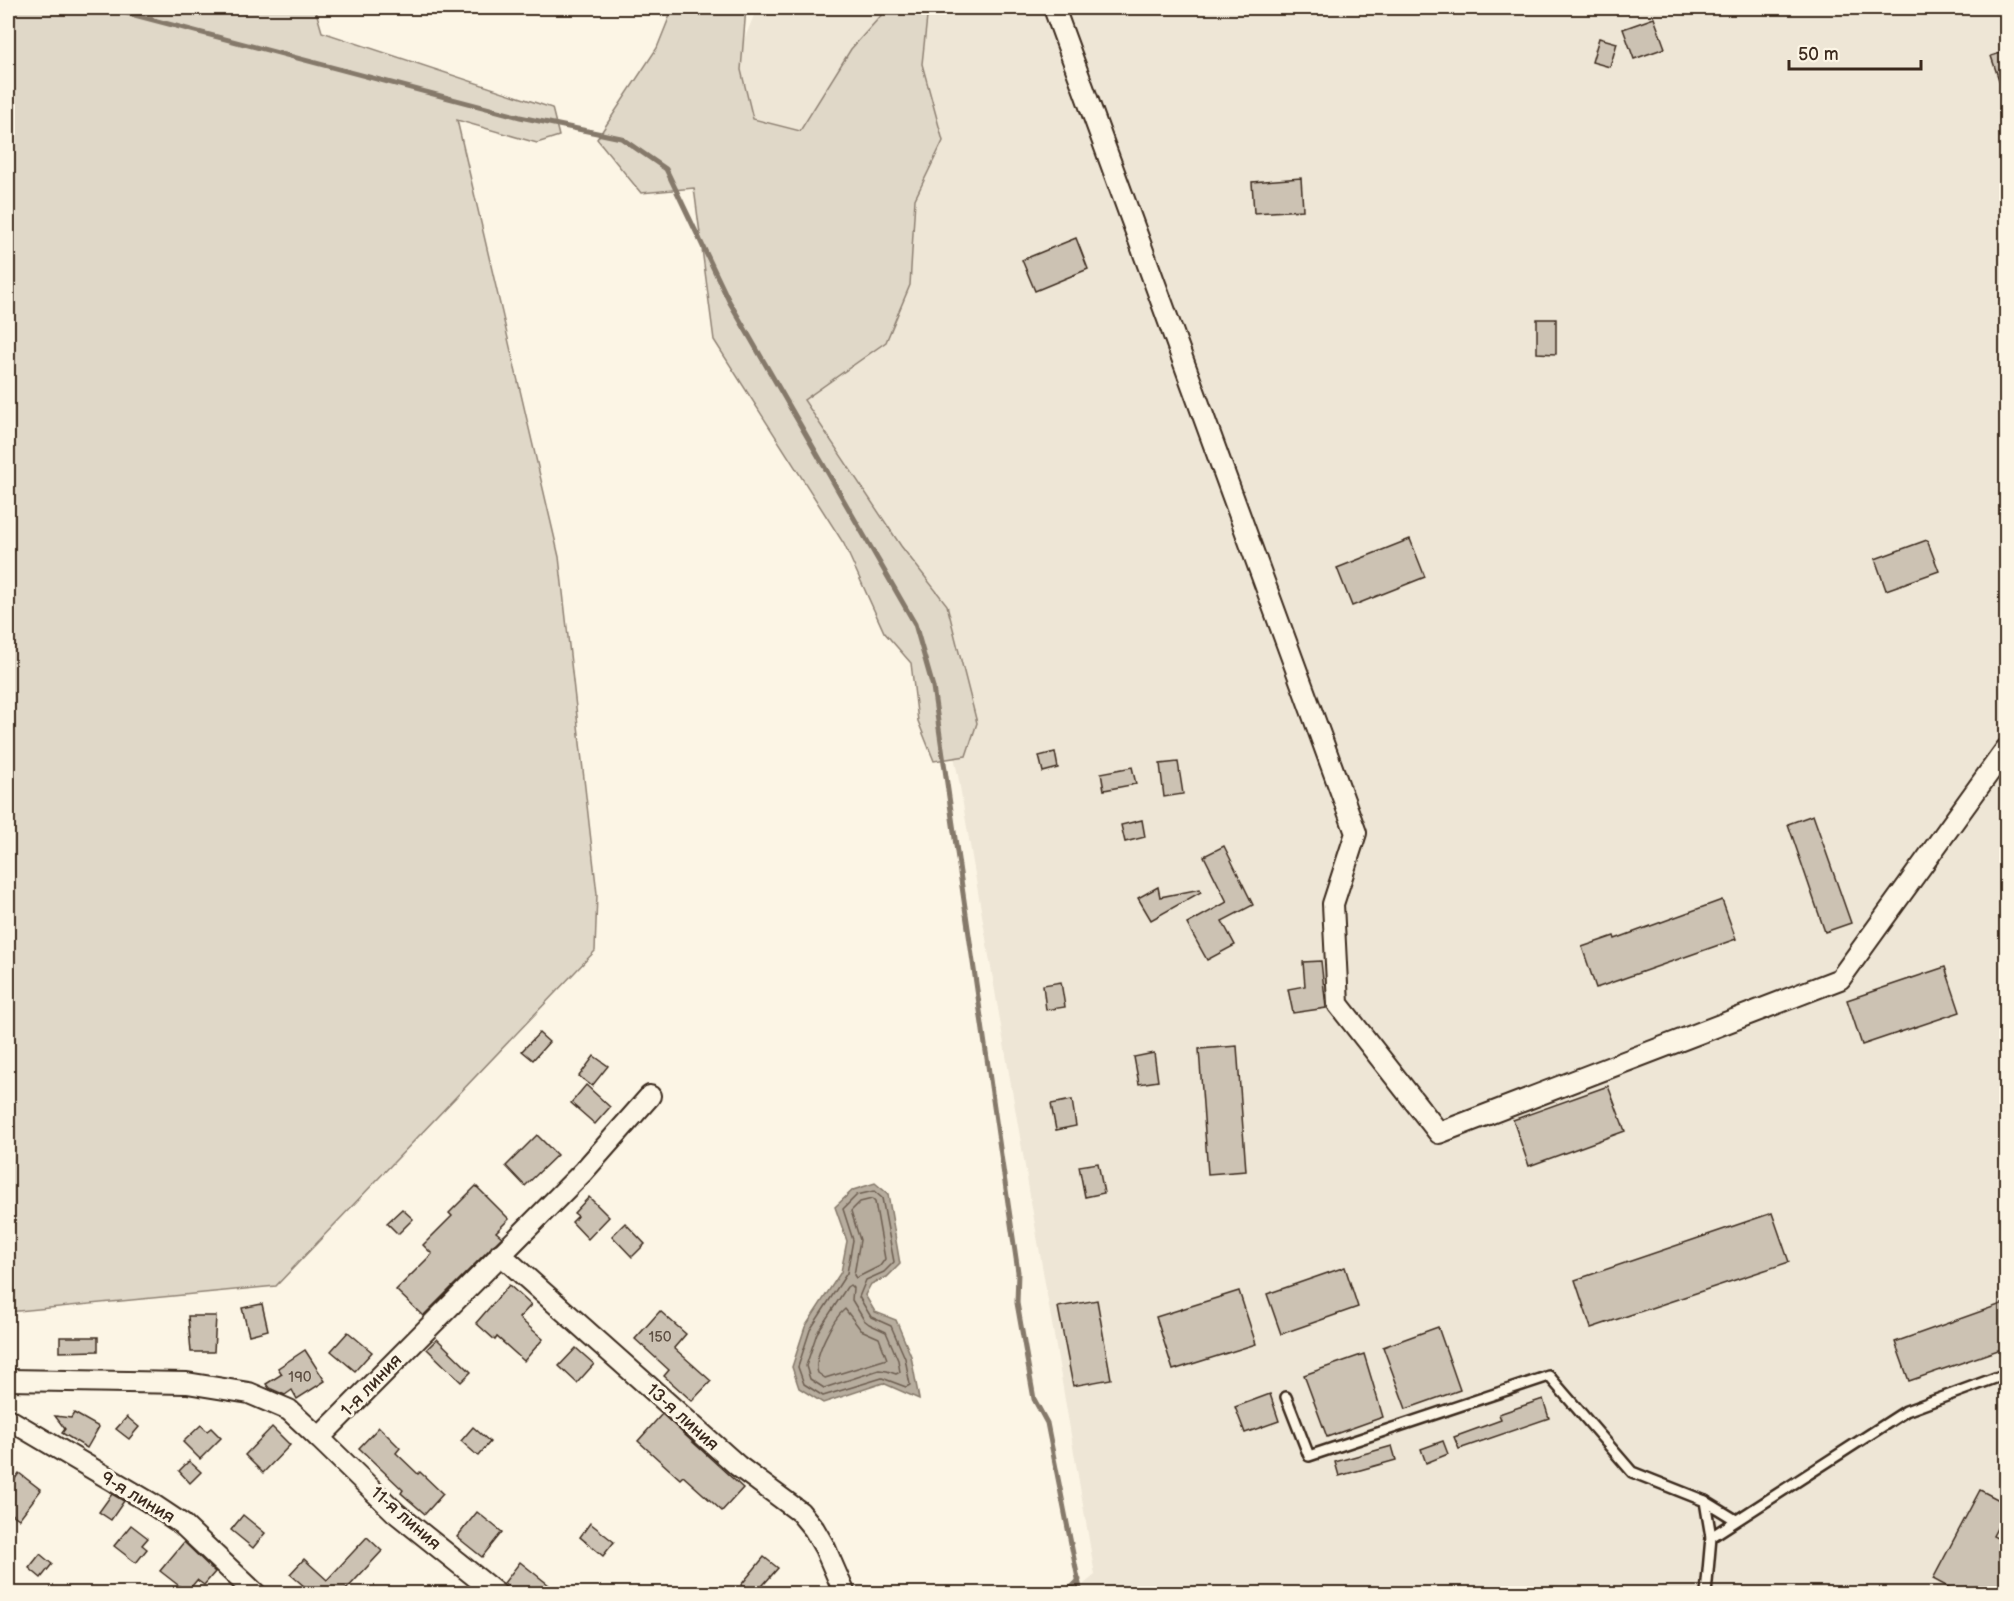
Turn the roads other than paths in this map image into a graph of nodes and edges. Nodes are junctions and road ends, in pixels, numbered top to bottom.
1 (1054, 8) edge
2 (2007, 749) edge
3 (650, 1096) dead end
4 (500, 1254) junction
5 (2007, 1374) edge
6 (8, 1380) edge
7 (1286, 1397) dead end
8 (8, 1419) edge
9 (319, 1438) junction
10 (1705, 1501) junction
11 (1736, 1520) junction
12 (1711, 1537) junction
13 (256, 1593) edge
14 (497, 1593) edge
15 (845, 1593) edge
16 (1706, 1593) edge

1 - 2 street
3 - 4 street, 1-я линия
4 - 9 street, 1-я линия
4 - 15 street, 13-я линия
5 - 11 lane
6 - 9 street
7 - 10 lane
8 - 13 street, 9-я линия
9 - 14 street, 11-я линия
10 - 11 lane
10 - 12 lane
11 - 12 lane
12 - 16 lane

